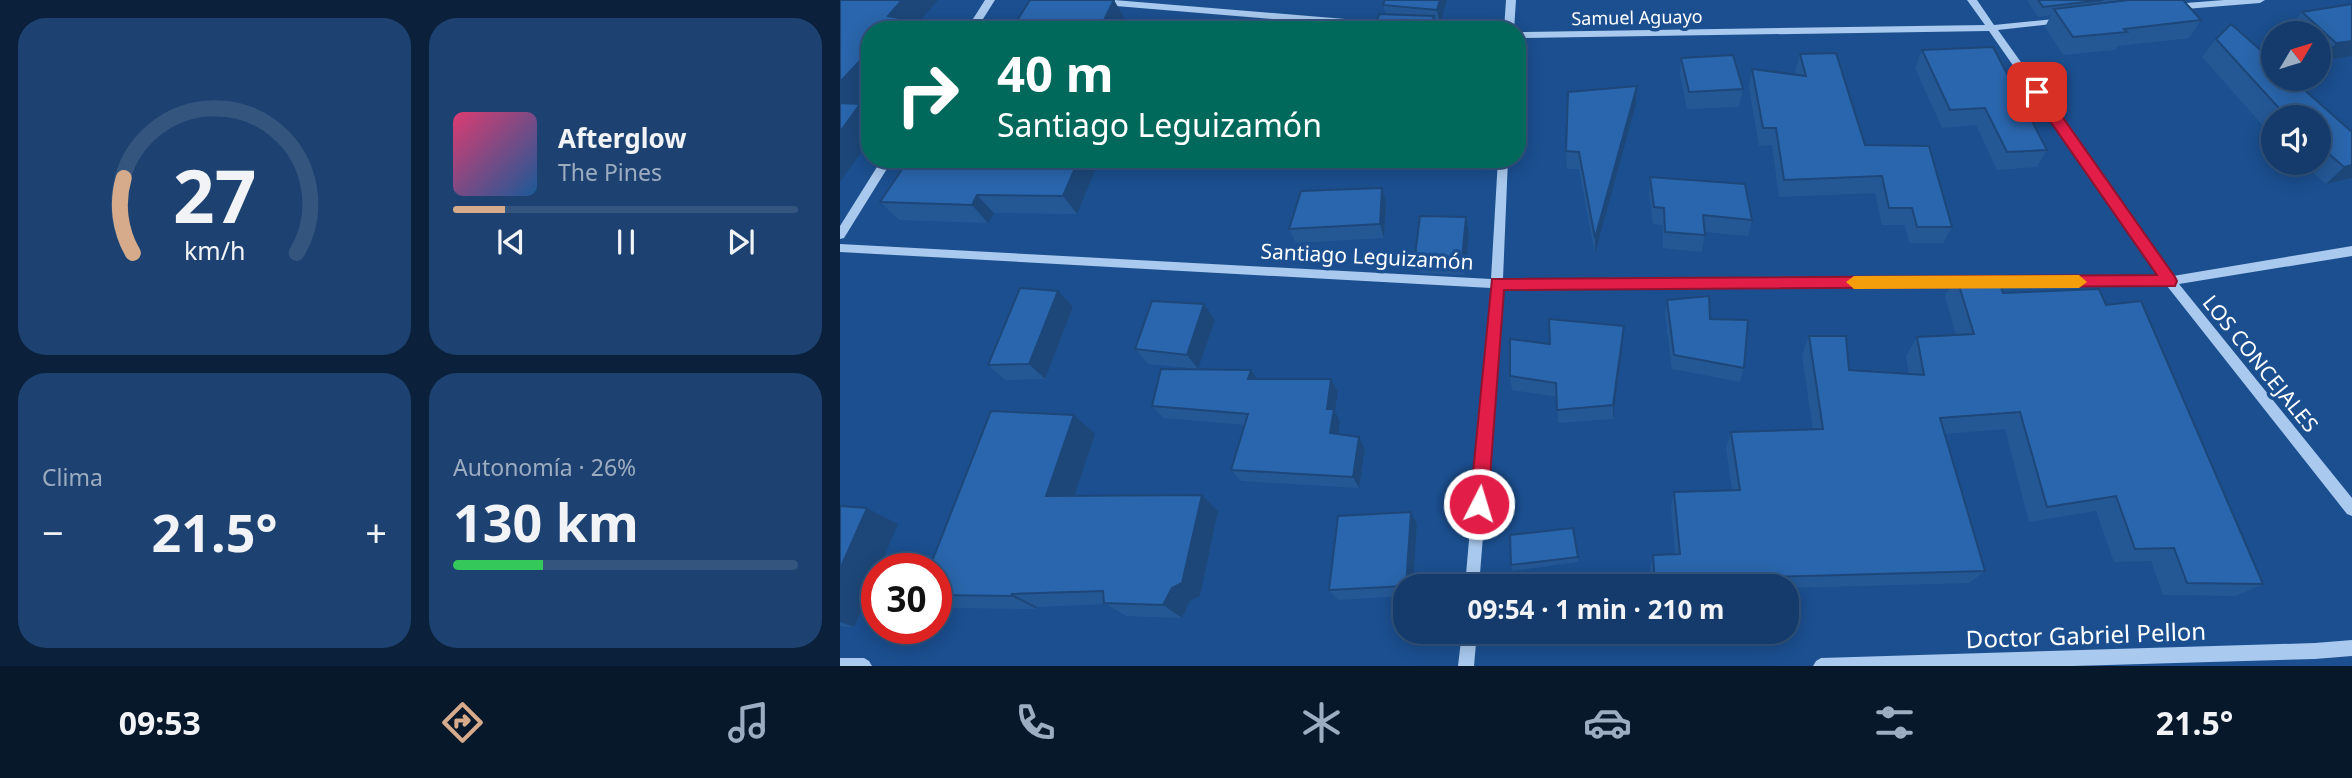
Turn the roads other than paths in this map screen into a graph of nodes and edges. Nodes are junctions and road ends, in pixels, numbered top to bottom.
1 (990, 0) edge
2 (1080, 0) edge
3 (1511, 0) edge
4 (1972, 0) edge
5 (2260, 0) edge
6 (2164, 7) edge
7 (2072, 18) edge
8 (977, 21) edge
9 (1338, 21) edge
10 (1510, 21) edge
11 (1993, 28) junction
12 (1526, 35) edge
13 (882, 168) edge
14 (1503, 168) edge
15 (840, 235) edge
16 (840, 248) edge
17 (2352, 251) edge
18 (2170, 281) junction
19 (1497, 284) junction
20 (2352, 509) edge
21 (1473, 574) edge
22 (1468, 644) edge
23 (2352, 648) edge
24 (2189, 661) edge
25 (840, 666) edge
26 (864, 666) edge
27 (1466, 666) edge
28 (1821, 666) edge

1 - 8 street
2 - 9 street
3 - 10 street
4 - 11 street, LOS CONCEJALES
5 - 6 street
7 - 11 street, Samuel Aguayo
11 - 12 street, Samuel Aguayo
11 - 18 street, LOS CONCEJALES
13 - 15 street
14 - 19 street
16 - 19 street, Santiago Leguizamón
17 - 18 street, Santiago Leguizamón
18 - 19 street, Santiago Leguizamón
18 - 20 street, LOS CONCEJALES
19 - 21 street
22 - 27 street
23 - 24 street, Doctor Gabriel Pellon
24 - 28 street, Doctor Gabriel Pellon
25 - 26 street

